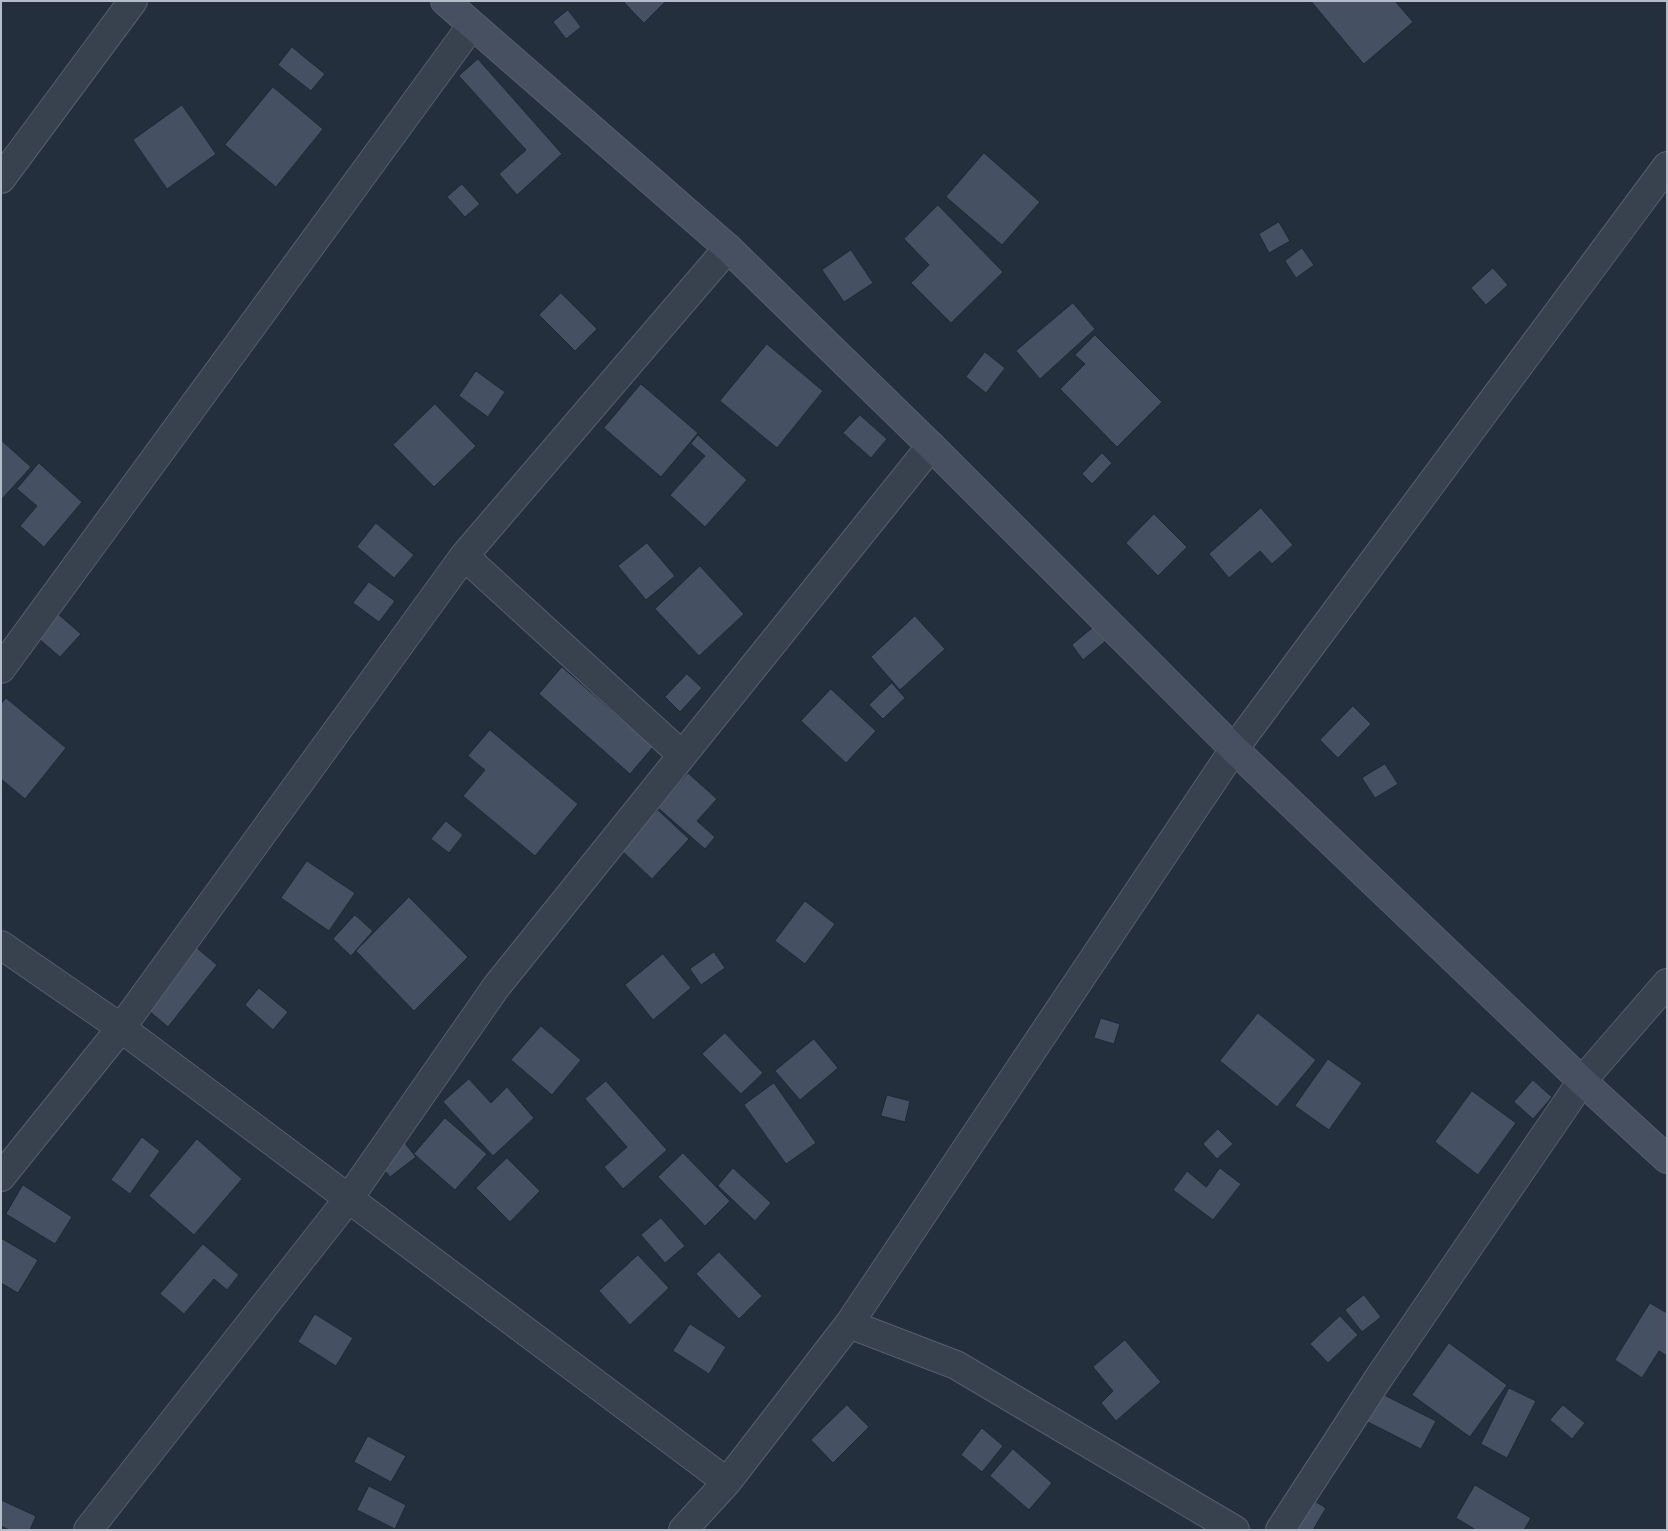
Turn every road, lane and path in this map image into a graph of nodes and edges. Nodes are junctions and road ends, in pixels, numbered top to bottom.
1 (133, 1) edge
2 (445, 1) edge
3 (472, 25) junction
4 (1667, 166) edge
5 (1, 179) edge
6 (728, 248) junction
7 (931, 446) junction
8 (464, 556) junction
9 (1, 669) edge
10 (1234, 749) junction
11 (682, 755) junction
12 (1, 944) edge
13 (1667, 983) edge
14 (121, 1028) junction
15 (1582, 1081) junction
16 (1667, 1159) edge
17 (1, 1177) edge
18 (349, 1198) junction
19 (849, 1324) junction
20 (727, 1482) junction
21 (88, 1530) edge
22 (683, 1530) edge
23 (1235, 1530) edge
24 (1280, 1530) edge

1 - 5 street
2 - 3 street
3 - 6 street
3 - 9 street
4 - 10 street
6 - 7 street
6 - 8 street
7 - 10 street
7 - 11 street
8 - 11 street
8 - 14 street
10 - 15 street
10 - 19 street
11 - 18 street
12 - 14 street
13 - 15 street
14 - 17 street
14 - 18 street
15 - 16 street
15 - 24 street
18 - 20 street
18 - 21 street
19 - 20 street
19 - 23 street
20 - 22 street

